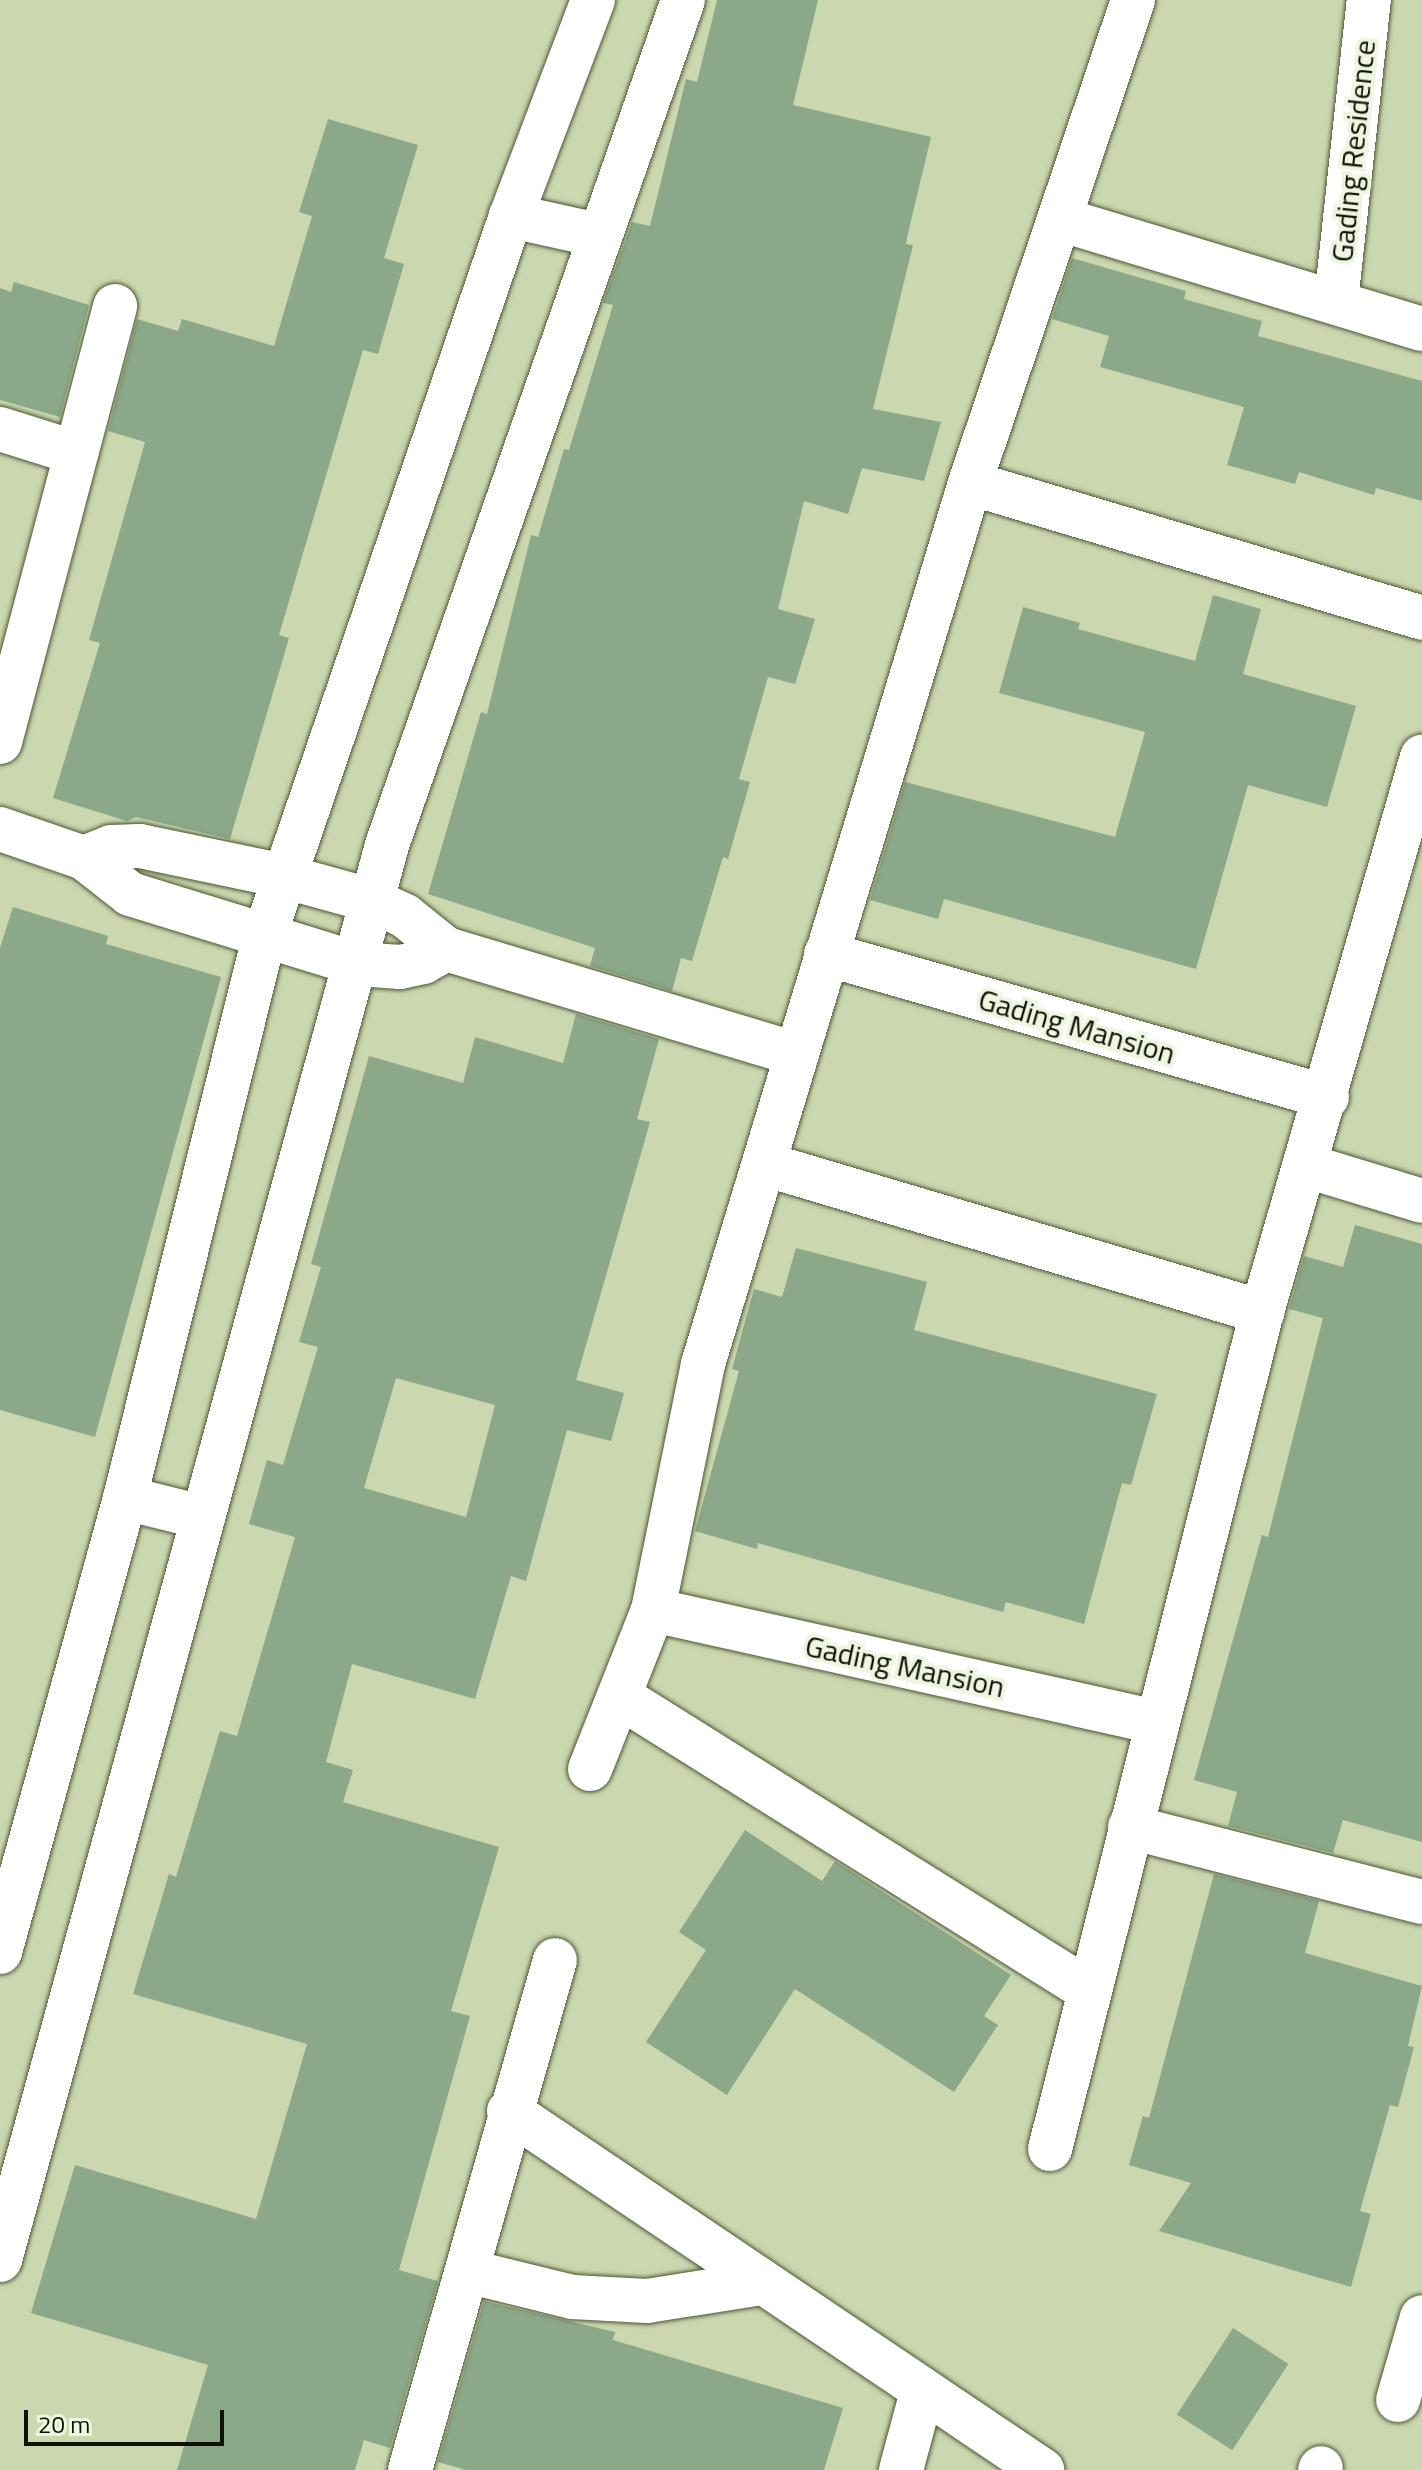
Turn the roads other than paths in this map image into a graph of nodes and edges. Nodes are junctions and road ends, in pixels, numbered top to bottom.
1 (593, 0) edge
2 (683, 0) edge
3 (1133, 0) edge
4 (1369, 0) edge
5 (511, 216) junction
6 (1063, 220) junction
7 (598, 235) junction
8 (1336, 302) junction
9 (115, 306) dead end
10 (1422, 329) edge
11 (0, 429) edge
12 (76, 453) junction
13 (970, 483) junction
14 (1422, 618) edge
15 (0, 742) edge
16 (1422, 757) edge
17 (0, 829) edge
18 (84, 858) junction
19 (283, 876) junction
20 (373, 901) junction
21 (264, 937) junction
22 (446, 949) junction
23 (826, 954) junction
24 (358, 964) junction
25 (797, 1054) junction
26 (1327, 1097) junction
27 (764, 1164) junction
28 (1307, 1166) junction
29 (1422, 1201) edge
30 (1262, 1312) junction
31 (125, 1498) junction
32 (201, 1517) junction
33 (653, 1610) junction
34 (622, 1698) junction
35 (1156, 1722) junction
36 (590, 1769) dead end
37 (1130, 1827) junction
38 (1422, 1902) edge
39 (0, 1952) edge
40 (555, 1960) dead end
41 (1088, 1990) junction
42 (509, 2111) junction
43 (1050, 2149) dead end
44 (0, 2260) edge
45 (467, 2271) junction
46 (762, 2283) junction
47 (1422, 2317) edge
48 (922, 2392) junction
49 (1398, 2400) dead end
50 (410, 2470) edge
51 (901, 2470) edge
52 (1042, 2470) edge

1 - 5 street
2 - 7 street
3 - 6 street
4 - 8 street, Gading Residence
5 - 7 street
5 - 19 street
6 - 8 street, Gading Residence
6 - 13 street
7 - 20 street
8 - 10 street, Gading Residence
9 - 12 street
11 - 12 street
12 - 15 street
13 - 14 street
13 - 23 street
16 - 26 street
17 - 18 street
18 - 19 street
18 - 21 street
19 - 20 street
19 - 21 street
20 - 22 street
20 - 24 street
21 - 24 street
21 - 31 street
22 - 24 street
22 - 25 street
23 - 25 street
23 - 26 street, Gading Mansion
24 - 32 street
25 - 27 street
26 - 28 street
27 - 30 street
27 - 33 street
28 - 29 street
28 - 30 street
30 - 35 street
31 - 32 street
31 - 39 street
32 - 44 street
33 - 34 street
33 - 35 street, Gading Mansion
34 - 36 street
34 - 41 street
35 - 37 street
37 - 38 street
37 - 41 street
40 - 42 street
41 - 43 street
42 - 45 street
42 - 46 street
45 - 46 street
45 - 50 street
46 - 48 street
47 - 49 street
48 - 51 street
48 - 52 street

